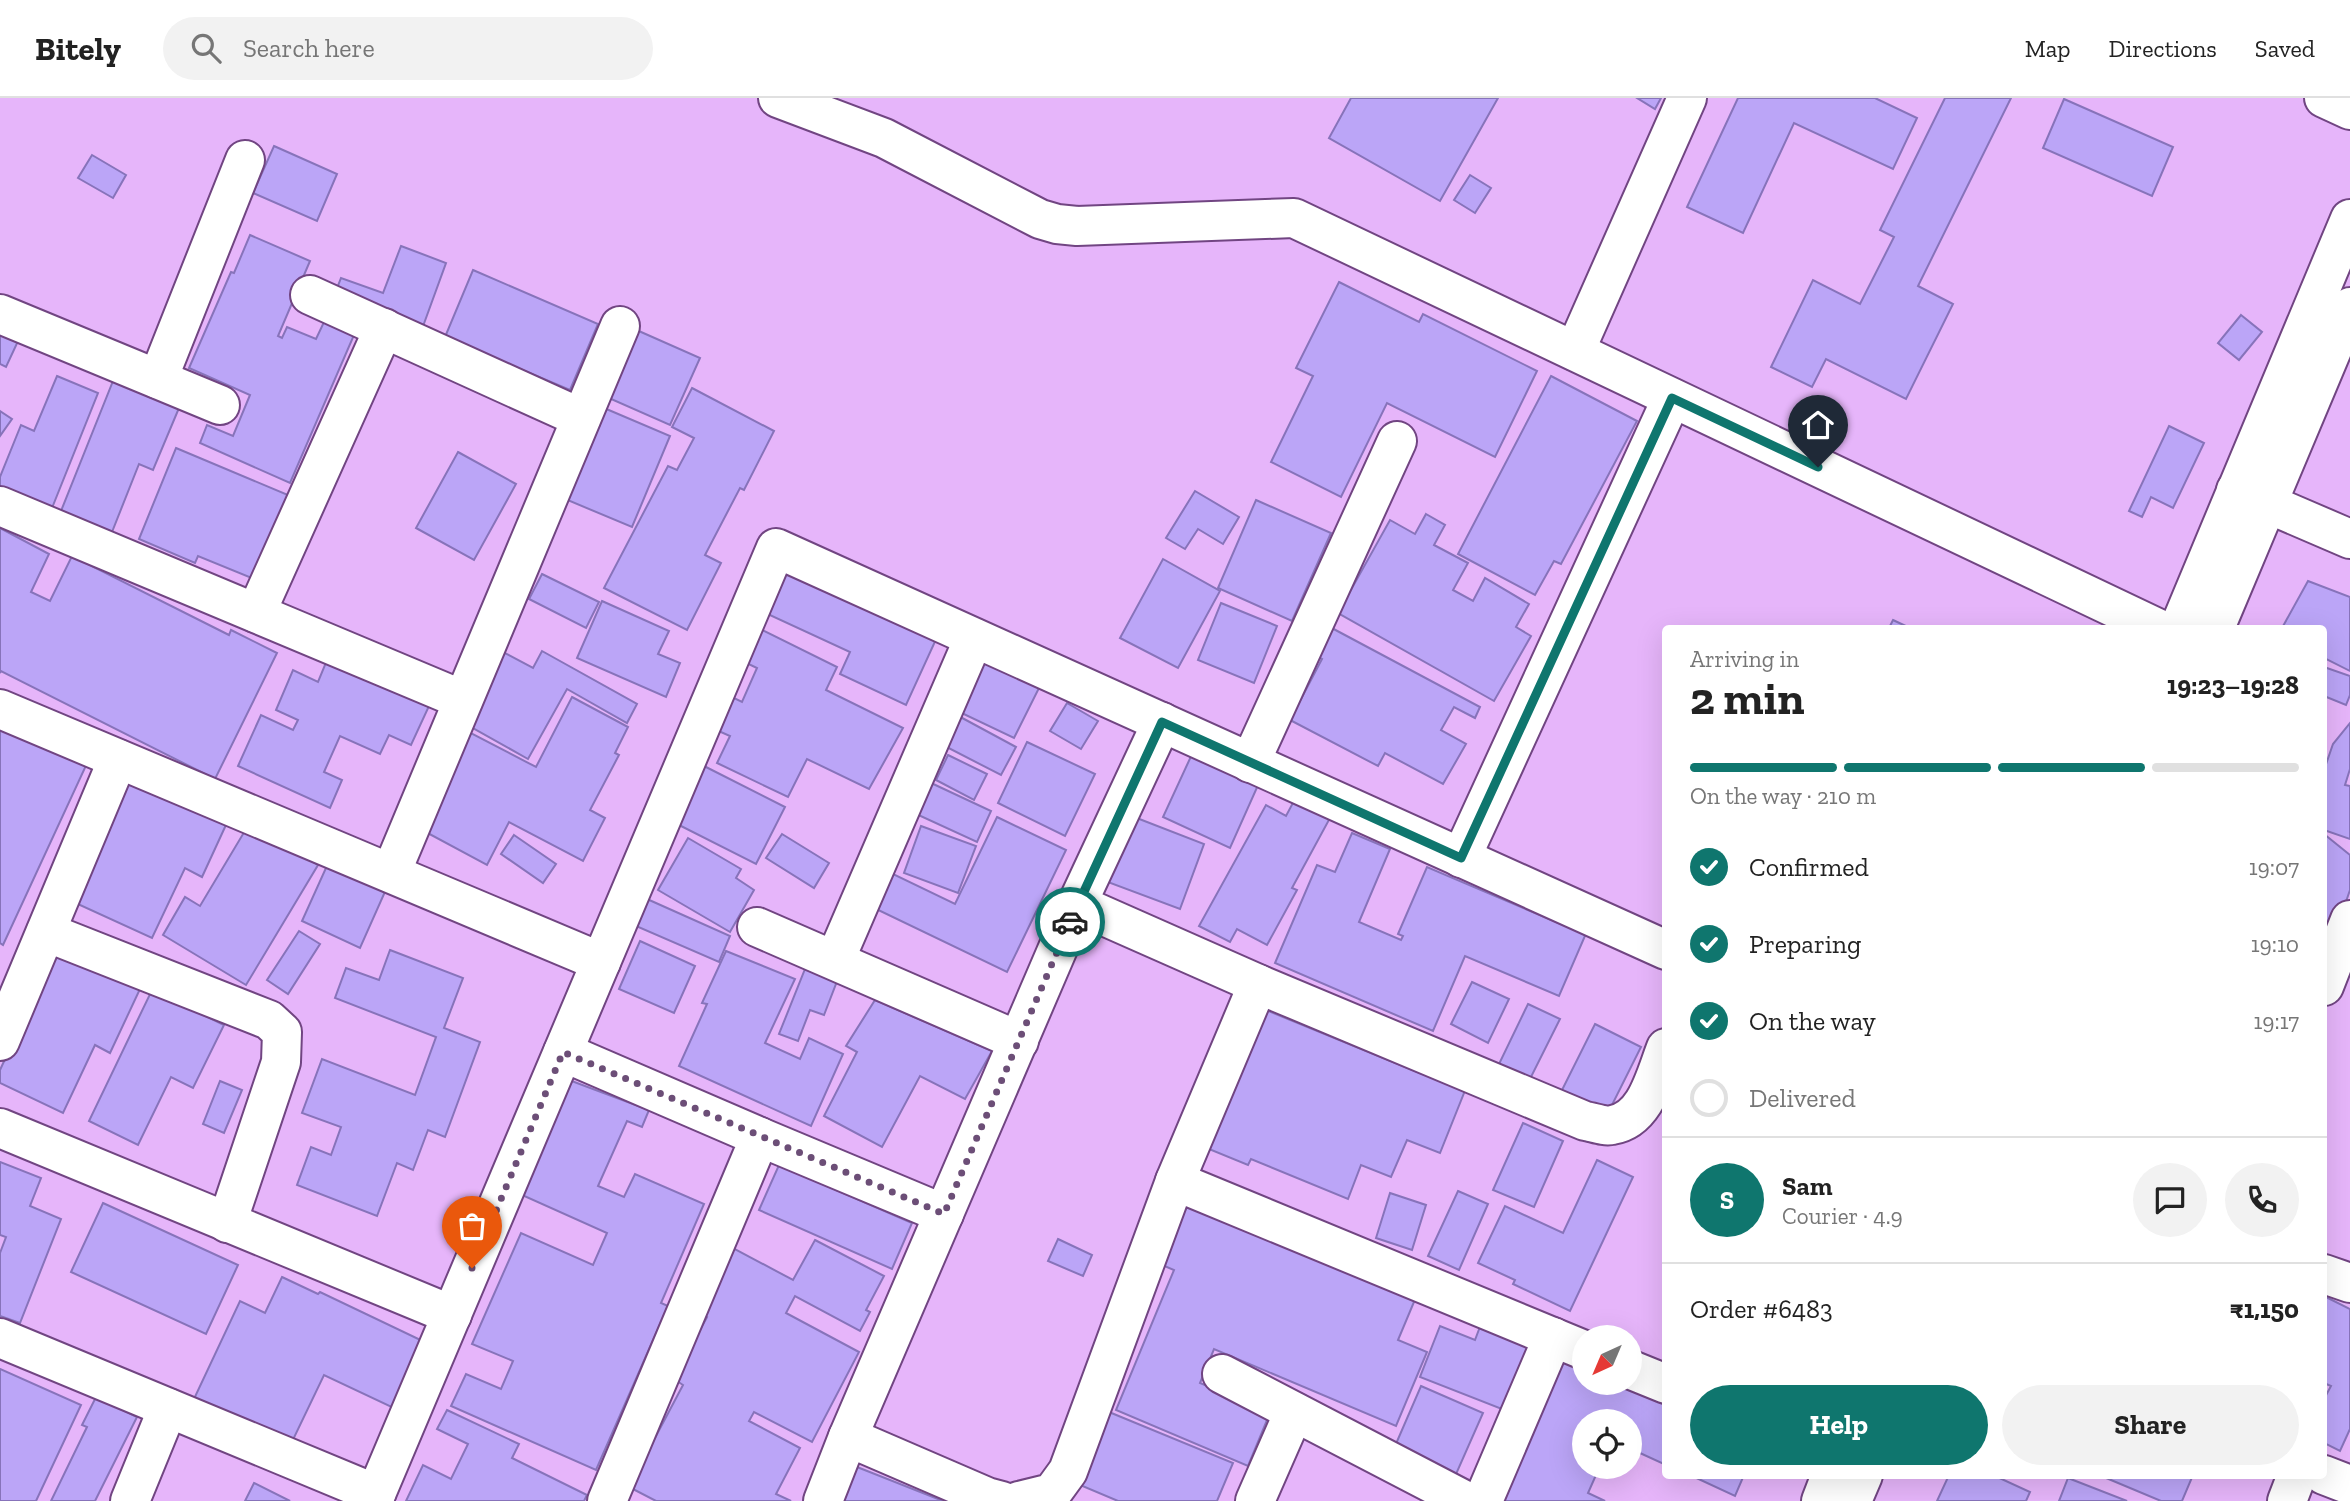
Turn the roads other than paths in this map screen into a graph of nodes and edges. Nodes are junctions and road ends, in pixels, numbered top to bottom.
1 (778, 98) edge
2 (1687, 98) edge
3 (2324, 98) edge
4 (2350, 110) edge
5 (245, 160) dead end
6 (2350, 219) edge
7 (310, 295) dead end
8 (2350, 307) edge
9 (0, 314) edge
10 (620, 326) dead end
11 (384, 328) junction
12 (1575, 351) junction
13 (158, 379) junction
14 (1672, 398) junction
15 (220, 405) dead end
16 (581, 418) junction
17 (1397, 441) dead end
18 (2251, 498) junction
19 (0, 506) edge
20 (2350, 538) edge
21 (256, 613) junction
22 (2151, 625) edge
23 (2181, 625) edge
24 (2217, 625) edge
25 (974, 638) junction
26 (463, 700) junction
27 (0, 709) edge
28 (1162, 722) junction
29 (118, 759) junction
30 (1250, 762) junction
31 (1461, 858) junction
32 (391, 873) junction
33 (1077, 904) junction
34 (757, 926) dead end
35 (46, 932) junction
36 (2347, 935) edge
37 (1662, 948) edge
38 (835, 960) junction
39 (601, 962) junction
40 (2327, 979) edge
41 (1258, 984) junction
42 (0, 1041) edge
43 (1019, 1041) junction
44 (563, 1052) junction
45 (1662, 1058) edge
46 (0, 1128) edge
47 (760, 1136) junction
48 (1175, 1181) junction
49 (944, 1214) junction
50 (227, 1223) junction
51 (2327, 1275) edge
52 (2350, 1283) edge
53 (452, 1315) junction
54 (0, 1338) edge
55 (1568, 1343) edge
56 (1222, 1374) dead end
57 (1642, 1374) edge
58 (1662, 1382) edge
59 (168, 1408) junction
60 (1294, 1412) junction
61 (848, 1437) junction
62 (2327, 1476) edge
63 (1829, 1479) edge
64 (1861, 1479) edge
65 (2295, 1479) edge
66 (2350, 1485) edge
67 (375, 1498) edge
68 (130, 1501) edge
69 (607, 1501) edge
70 (822, 1501) edge
71 (1002, 1501) edge
72 (1019, 1501) edge
73 (1255, 1501) edge
74 (1466, 1501) edge
75 (1483, 1501) edge
76 (1821, 1501) edge
77 (1852, 1501) edge
78 (2287, 1501) edge

1 - 12 street
2 - 12 street
3 - 4 street
5 - 13 street
6 - 18 street
7 - 11 street
8 - 18 street
9 - 13 street
10 - 16 street
11 - 16 street
11 - 21 street
12 - 14 street
13 - 15 street
14 - 22 street
14 - 31 street
16 - 26 street
17 - 30 street
18 - 20 street
18 - 23 street
18 - 24 street
19 - 21 street
21 - 26 street
25 - 28 street
25 - 38 street
25 - 39 street
26 - 32 street
27 - 29 street
28 - 30 street
28 - 33 street
29 - 32 street
29 - 35 street
30 - 31 street
31 - 37 street
32 - 39 street
33 - 41 street
33 - 43 street
34 - 38 street
35 - 42 street
35 - 50 street
36 - 40 street
38 - 43 street
39 - 44 street
41 - 45 street
41 - 48 street
43 - 49 street
44 - 47 street
44 - 53 street
46 - 50 street
47 - 49 street
47 - 69 street
48 - 55 street
48 - 72 street
49 - 61 street
50 - 53 street
51 - 52 street
53 - 67 street
54 - 59 street
55 - 75 street
56 - 60 street
57 - 58 street
59 - 67 street
59 - 68 street
60 - 73 street
60 - 74 street
61 - 70 street
61 - 71 street
62 - 66 street
63 - 76 street
64 - 77 street
65 - 78 street

